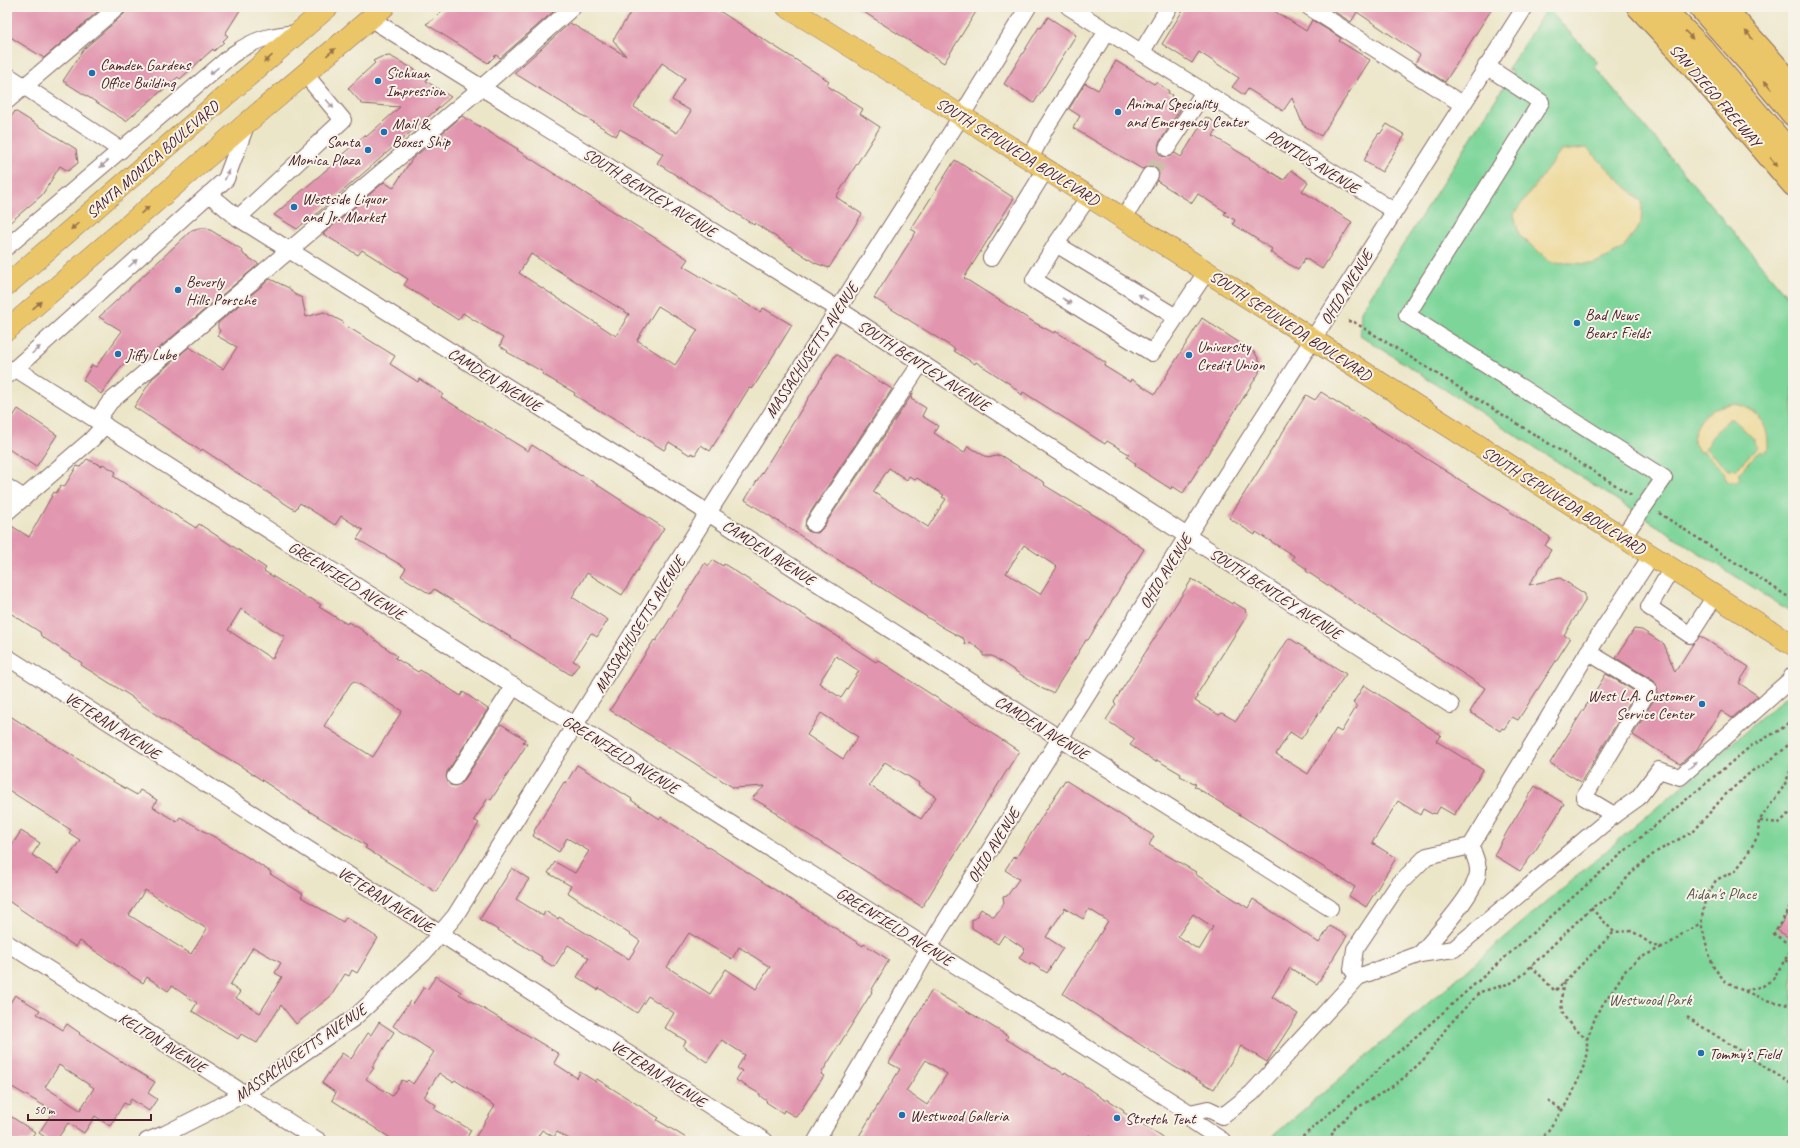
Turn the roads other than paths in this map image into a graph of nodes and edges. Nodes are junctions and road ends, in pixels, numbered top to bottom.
1 (118, 7) edge
2 (328, 7) edge
3 (573, 7) edge
4 (787, 7) edge
5 (1028, 7) edge
6 (1069, 7) edge
7 (1169, 7) edge
8 (1309, 7) edge
9 (1525, 7) edge
10 (1638, 7) edge
11 (1662, 7) edge
12 (1699, 7) edge
13 (1724, 7) edge
14 (378, 13) edge
15 (1107, 31) junction
16 (298, 33) junction
17 (1142, 53) junction
18 (1486, 66) junction
19 (305, 74) junction
20 (7, 75) edge
21 (1793, 85) edge
22 (24, 86) junction
23 (482, 87) junction
24 (1204, 92) junction
25 (7, 101) edge
26 (1462, 104) junction
27 (962, 115) junction
28 (1793, 115) edge
29 (248, 122) junction
30 (1167, 148) tunnel mouth
31 (121, 150) junction
32 (1793, 155) edge
33 (1038, 164) junction
34 (1150, 174) tunnel mouth
35 (1793, 185) edge
36 (209, 194) junction
37 (1089, 196) junction
38 (1394, 211) junction
39 (238, 218) junction
40 (1124, 218) junction
41 (1056, 244) junction
42 (7, 248) edge
43 (288, 250) junction
44 (991, 258) dead end
45 (1207, 271) junction
46 (7, 285) edge
47 (838, 309) junction
48 (1176, 318) junction
49 (7, 330) edge
50 (1313, 339) junction
51 (920, 363) junction
52 (11, 372) edge
53 (101, 423) junction
54 (7, 487) edge
55 (24, 498) junction
56 (7, 512) edge
57 (708, 513) junction
58 (814, 524) dead end
59 (1187, 536) junction
60 (1623, 537) junction
61 (1652, 555) junction
62 (1672, 568) junction
63 (1715, 596) junction
64 (1793, 645) edge
65 (1588, 652) junction
66 (7, 657) edge
67 (1793, 675) edge
68 (514, 686) junction
69 (1451, 705) dead end
70 (576, 725) junction
71 (1060, 739) junction
72 (455, 777) dead end
73 (1614, 815) junction
74 (1471, 846) junction
75 (1330, 908) dead end
76 (441, 934) junction
77 (7, 944) edge
78 (928, 947) junction
79 (1420, 954) junction
80 (1358, 977) junction
81 (244, 1094) junction
82 (1190, 1113) junction
83 (147, 1141) edge
84 (319, 1141) edge
85 (765, 1141) edge
86 (816, 1141) edge
87 (1222, 1141) edge

1 - 22 street
2 - 16 main road, SANTA MONICA BOULEVARD
3 - 23 street
4 - 27 main road, SOUTH SEPULVEDA BOULEVARD
5 - 27 street, MASSACHUSETTS AVENUE
6 - 15 street, PONTIUS AVENUE
7 - 17 street
8 - 26 street
9 - 18 street, OHIO AVENUE
10 -> 35 highway, SAN DIEGO FREEWAY
11 -> 32 highway
28 -> 12 highway
21 -> 13 highway
19 -> 14 main road
14 - 23 street, SOUTH BENTLEY AVENUE
15 - 17 street, PONTIUS AVENUE
15 - 33 street
16 -> 31 street, SANTA MONICA BOULEVARD
16 -> 46 main road, SANTA MONICA BOULEVARD
17 - 24 street, PONTIUS AVENUE
18 - 26 street, OHIO AVENUE
18 - 60 street
19 - 29 main road
19 -> 39 street
20 - 22 street
22 - 25 street
22 - 31 street
23 - 43 street
23 - 47 street, SOUTH BENTLEY AVENUE
24 - 30 street
24 - 38 street, PONTIUS AVENUE
26 - 38 street, OHIO AVENUE
27 - 33 main road, SOUTH SEPULVEDA BOULEVARD
27 - 47 street, MASSACHUSETTS AVENUE
36 -> 29 street
49 -> 29 main road
31 -> 42 street, SANTA MONICA BOULEVARD
33 - 37 main road, SOUTH SEPULVEDA BOULEVARD
33 - 44 street
34 - 40 street
36 - 39 street, CAMDEN AVENUE
52 -> 36 street
37 - 40 main road, SOUTH SEPULVEDA BOULEVARD
37 - 41 street
38 - 50 street, OHIO AVENUE
39 - 43 street, CAMDEN AVENUE
40 - 45 main road, SOUTH SEPULVEDA BOULEVARD
48 -> 41 street
41 -> 48 street
43 - 53 street
43 - 57 street, CAMDEN AVENUE
45 - 48 street
45 - 50 main road, SOUTH SEPULVEDA BOULEVARD
47 - 51 street, SOUTH BENTLEY AVENUE
47 - 57 street, MASSACHUSETTS AVENUE
50 - 59 street, OHIO AVENUE
50 - 60 main road, SOUTH SEPULVEDA BOULEVARD
51 - 58 street
51 - 59 street, SOUTH BENTLEY AVENUE
52 - 53 street, GREENFIELD AVENUE
53 - 55 street
53 - 68 street, GREENFIELD AVENUE
54 - 55 street
55 - 56 street
57 - 70 street, MASSACHUSETTS AVENUE
57 - 71 street, CAMDEN AVENUE
59 - 69 street, SOUTH BENTLEY AVENUE
59 - 71 street, OHIO AVENUE
60 - 61 main road, SOUTH SEPULVEDA BOULEVARD
61 - 62 main road, SOUTH SEPULVEDA BOULEVARD
61 - 65 street
62 - 63 main road, SOUTH SEPULVEDA BOULEVARD
62 - 63 street
63 - 64 main road, SOUTH SEPULVEDA BOULEVARD
65 - 73 street
65 - 74 street
66 - 76 street, VETERAN AVENUE
73 -> 67 street
68 - 70 street, GREENFIELD AVENUE
68 - 72 street
70 - 76 street, MASSACHUSETTS AVENUE
70 - 78 street, GREENFIELD AVENUE
71 - 75 street, CAMDEN AVENUE
71 - 78 street, OHIO AVENUE
73 - 79 street
74 - 79 street
74 - 80 street
76 - 81 street, MASSACHUSETTS AVENUE
76 - 85 street, VETERAN AVENUE
77 - 81 street, KELTON AVENUE
78 - 82 street, GREENFIELD AVENUE
78 - 86 street, OHIO AVENUE
79 - 80 street
80 - 82 street
81 - 83 street, MASSACHUSETTS AVENUE
81 - 84 street, KELTON AVENUE
82 - 87 street, GREENFIELD AVENUE

